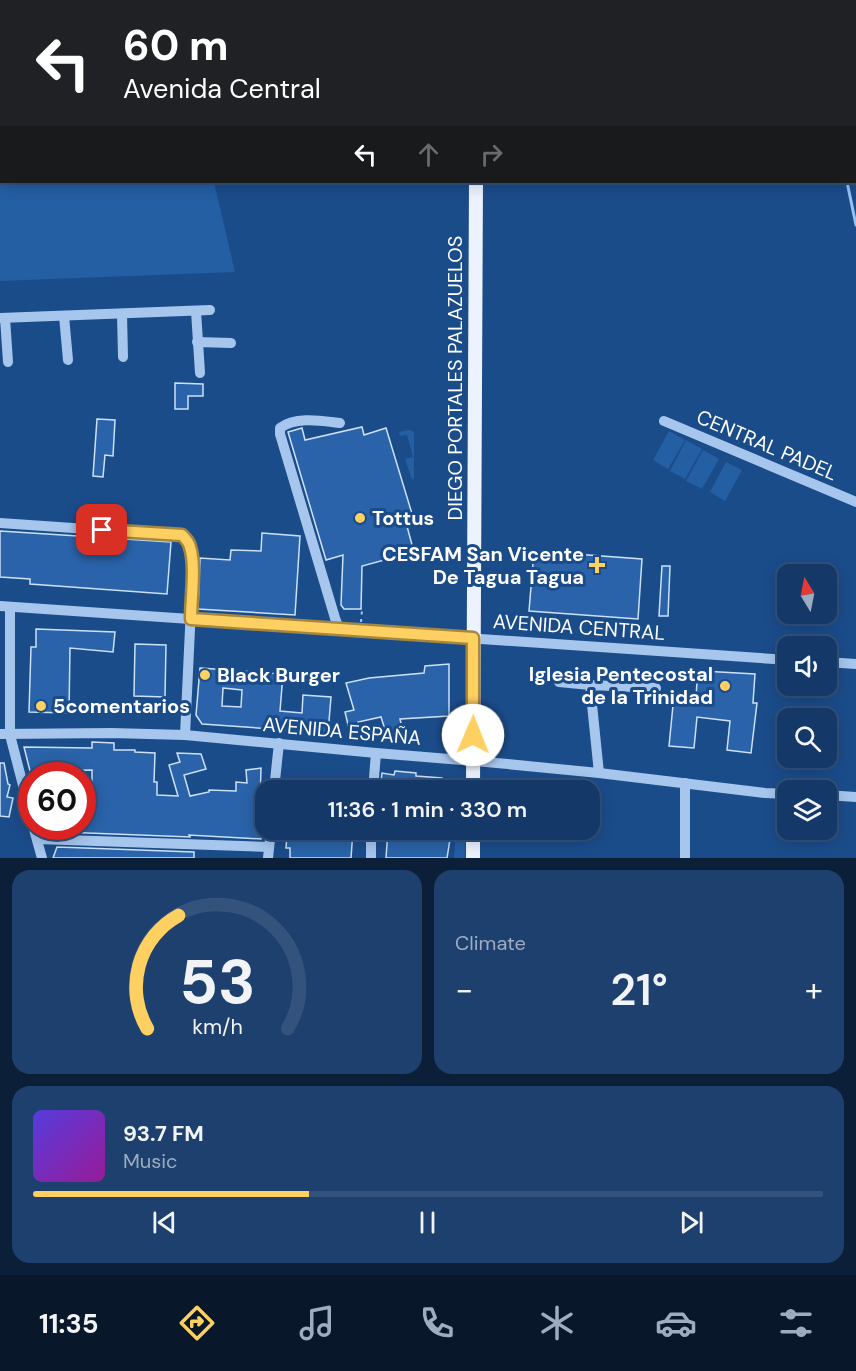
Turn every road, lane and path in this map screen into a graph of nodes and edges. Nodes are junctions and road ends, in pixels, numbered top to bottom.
1 (476, 183) edge
2 (210, 310) dead end
3 (196, 311) junction
4 (122, 314) junction
5 (64, 316) junction
6 (3, 318) edge
7 (197, 342) junction
8 (231, 343) dead end
9 (123, 357) dead end
10 (68, 360) dead end
11 (8, 362) dead end
12 (200, 373) dead end
13 (664, 421) dead end
14 (340, 423) dead end
15 (856, 502) edge
16 (0, 523) edge
17 (5, 607) edge
18 (362, 610) dead end
19 (191, 619) junction
20 (361, 619) dead end
21 (339, 629) junction
22 (473, 638) junction
23 (777, 659) edge
24 (837, 663) edge
25 (856, 664) edge
26 (559, 682) dead end
27 (590, 685) junction
28 (656, 688) dead end
29 (5, 734) edge
30 (185, 735) junction
31 (279, 743) junction
32 (376, 753) junction
33 (473, 761) junction
34 (599, 772) junction
35 (18, 775) edge
36 (275, 780) edge
37 (374, 780) edge
38 (473, 780) edge
39 (685, 783) junction
40 (777, 794) edge
41 (837, 795) edge
42 (856, 796) edge
43 (37, 840) edge
44 (54, 840) edge
45 (371, 840) edge
46 (473, 840) edge
47 (269, 853) edge
48 (42, 858) edge
49 (371, 858) edge
50 (473, 858) edge
51 (685, 858) edge

1 - 22 main road, DIEGO PORTALES PALAZUELOS
2 - 3 street
3 - 4 street
3 - 7 street
4 - 5 street
4 - 9 street
5 - 6 street
5 - 10 street
6 - 11 street
7 - 8 street
7 - 12 street
13 - 15 street, CENTRAL PADEL
14 - 21 street
16 - 19 street
17 - 19 street, AVENIDA CENTRAL
17 - 29 street
18 - 20 path
19 - 21 street, AVENIDA CENTRAL
19 - 30 street
21 - 22 street, AVENIDA CENTRAL
22 - 23 street, AVENIDA CENTRAL
22 - 33 main road, DIEGO PORTALES PALAZUELOS
24 - 25 street
26 - 27 street
27 - 28 street
27 - 34 street
29 - 30 street, AVENIDA ESPAÑA
29 - 35 street
30 - 31 street, AVENIDA ESPAÑA
31 - 32 street, AVENIDA ESPAÑA
31 - 36 street
32 - 33 street, AVENIDA ESPAÑA
32 - 37 street
33 - 34 street, AVENIDA ESPAÑA
33 - 38 main road, DIEGO PORTALES PALAZUELOS
34 - 39 street, AVENIDA ESPAÑA
39 - 40 street, AVENIDA ESPAÑA
39 - 51 street
41 - 42 street
43 - 48 street
44 - 47 street
45 - 49 street
46 - 50 main road

